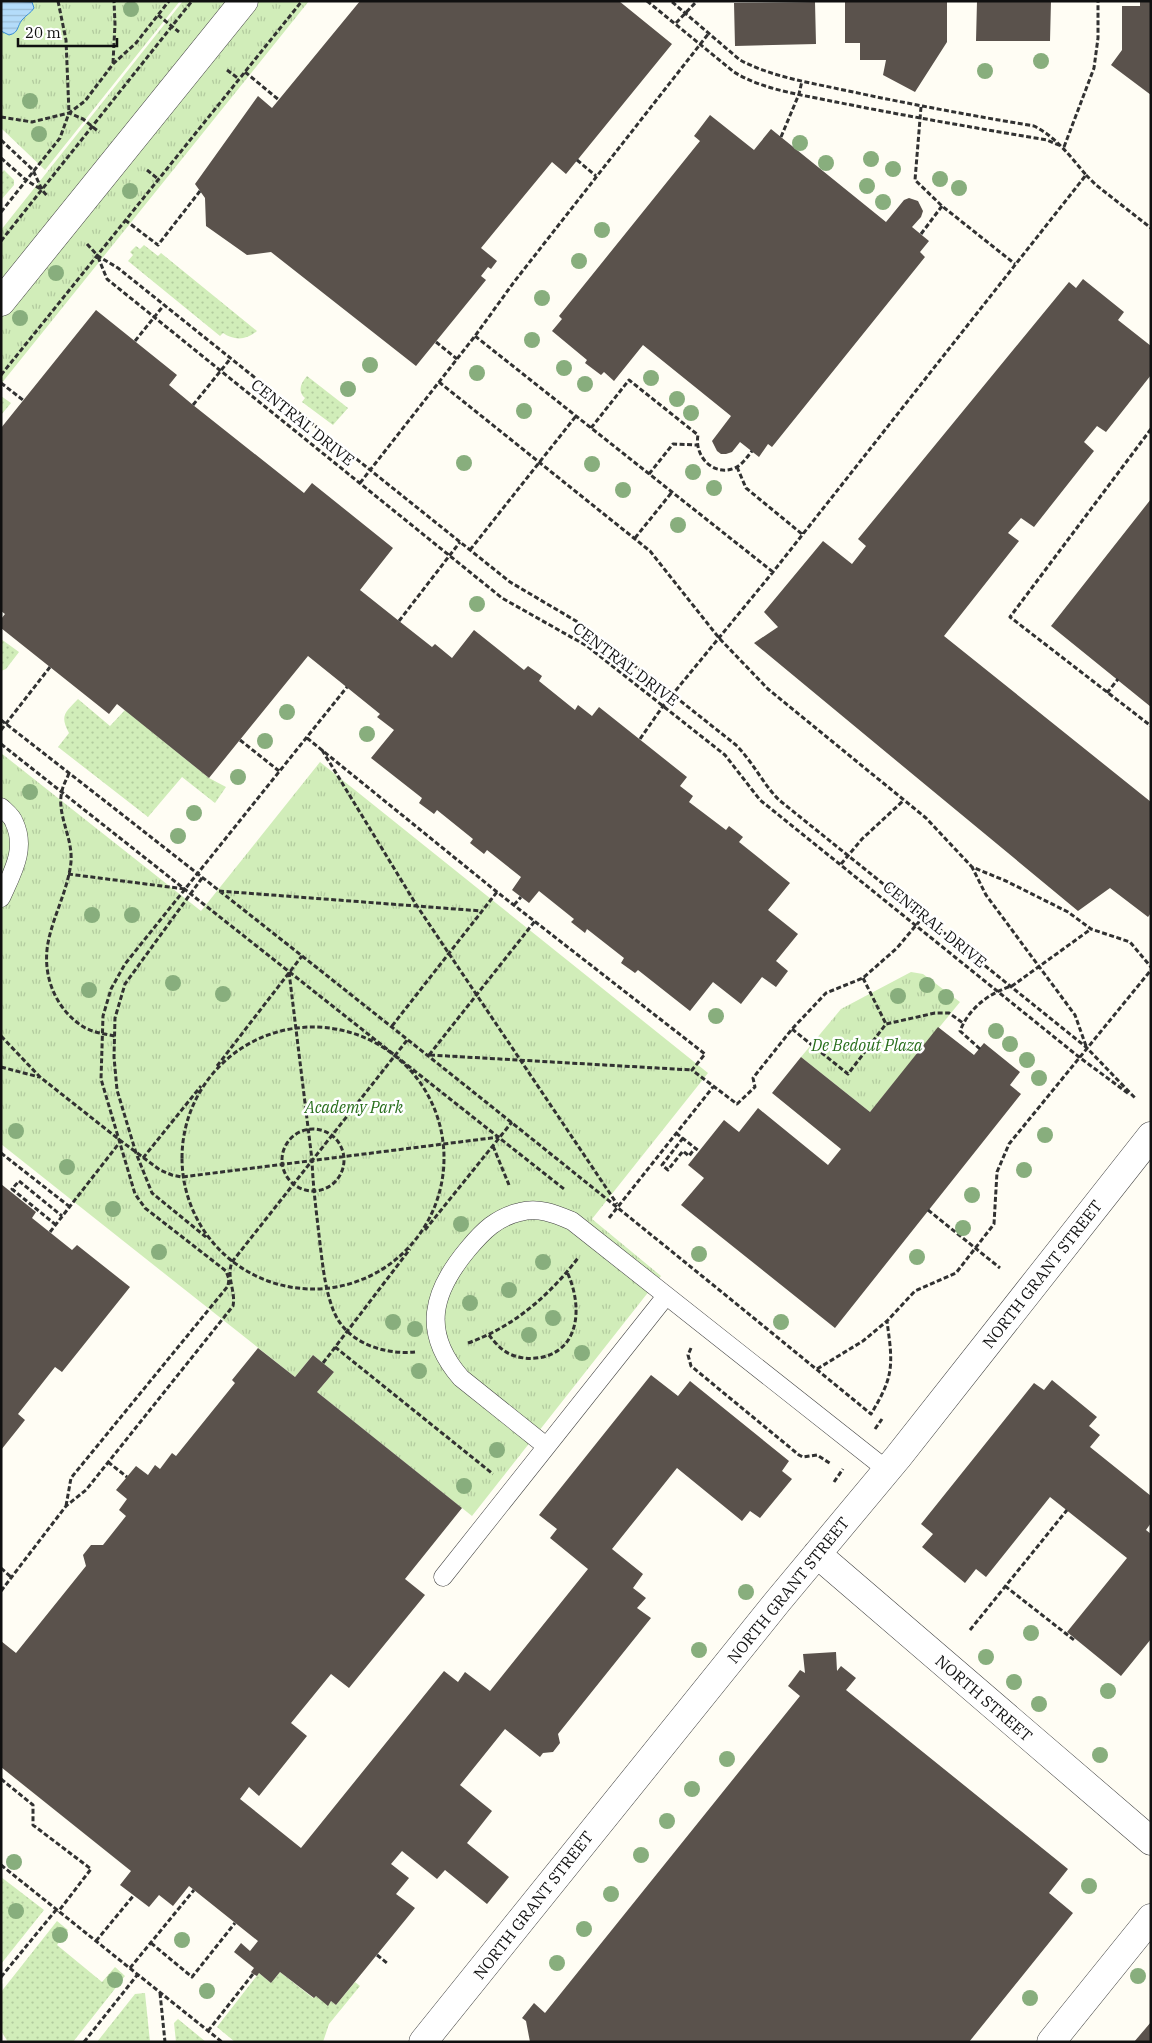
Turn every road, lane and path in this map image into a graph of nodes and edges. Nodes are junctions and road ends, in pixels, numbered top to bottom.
1 (58, 1) edge
2 (114, 1) edge
3 (169, 1) edge
4 (192, 1) edge
5 (244, 1) edge
6 (302, 1) edge
7 (647, 1) edge
8 (671, 1) edge
9 (697, 1) edge
10 (1098, 1) edge
11 (685, 13) junction
12 (676, 23) junction
13 (709, 33) junction
14 (700, 43) junction
15 (113, 64) junction
16 (245, 72) junction
17 (802, 81) junction
18 (799, 94) junction
19 (279, 100) dead end
20 (921, 107) junction
21 (69, 113) junction
22 (1, 117) edge
23 (920, 119) junction
24 (781, 137) dead end
25 (1, 140) edge
26 (1064, 147) junction
27 (1, 158) edge
28 (577, 160) dead end
29 (33, 170) junction
30 (1086, 175) junction
31 (596, 176) junction
32 (26, 180) junction
33 (42, 190) junction
34 (200, 191) dead end
35 (942, 206) junction
36 (1, 212) edge
37 (125, 220) junction
38 (1151, 228) edge
39 (921, 234) dead end
40 (1, 241) edge
41 (98, 256) junction
42 (1015, 264) junction
43 (1, 302) edge
44 (164, 305) junction
45 (154, 317) junction
46 (475, 336) junction
47 (135, 341) dead end
48 (436, 342) dead end
49 (231, 358) junction
50 (457, 359) junction
51 (220, 370) junction
52 (1, 375) edge
53 (439, 382) junction
54 (1, 383) edge
55 (23, 400) dead end
56 (193, 405) dead end
57 (576, 416) junction
58 (591, 428) junction
59 (1151, 430) edge
60 (696, 445) junction
61 (752, 451) dead end
62 (539, 462) junction
63 (736, 467) junction
64 (371, 470) junction
65 (649, 474) junction
66 (360, 483) junction
67 (672, 492) junction
68 (802, 534) junction
69 (635, 538) junction
70 (460, 542) junction
71 (470, 550) junction
72 (450, 556) junction
73 (773, 572) junction
74 (400, 621) dead end
75 (719, 638) junction
76 (50, 668) dead end
77 (1118, 679) dead end
78 (347, 687) dead end
79 (1107, 693) junction
80 (673, 694) junction
81 (663, 706) junction
82 (1, 720) edge
83 (6, 724) junction
84 (1151, 726) edge
85 (1, 730) edge
86 (307, 738) junction
87 (640, 739) dead end
88 (240, 740) dead end
89 (1, 744) edge
90 (320, 748) junction
91 (279, 771) junction
92 (69, 773) junction
93 (62, 791) junction
94 (904, 800) junction
95 (1, 807) edge
96 (848, 855) junction
97 (841, 864) junction
98 (972, 867) junction
99 (68, 874) junction
100 (197, 874) junction
101 (202, 878) junction
102 (185, 889) junction
103 (219, 891) junction
104 (497, 892) junction
105 (191, 894) junction
106 (521, 896) dead end
107 (1, 898) edge
108 (514, 905) junction
109 (417, 906) junction
110 (482, 911) junction
111 (923, 916) junction
112 (535, 921) junction
113 (916, 926) junction
114 (1091, 929) junction
115 (448, 953) junction
116 (302, 956) junction
117 (1040, 967) junction
118 (1151, 968) edge
119 (289, 972) junction
120 (863, 978) junction
121 (1012, 986) junction
122 (998, 990) junction
123 (476, 995) junction
124 (963, 1023) junction
125 (886, 1024) junction
126 (296, 1026) junction
127 (392, 1026) junction
128 (792, 1029) junction
129 (101, 1033) junction
130 (1, 1036) edge
131 (115, 1036) junction
132 (408, 1039) junction
133 (1086, 1047) junction
134 (980, 1049) dead end
135 (396, 1055) junction
136 (429, 1055) junction
137 (1079, 1057) junction
138 (520, 1061) junction
139 (1, 1067) edge
140 (692, 1070) junction
141 (212, 1072) junction
142 (40, 1077) junction
143 (713, 1087) junction
144 (512, 1122) junction
145 (307, 1129) junction
146 (676, 1133) junction
147 (332, 1135) junction
148 (1151, 1136) edge
149 (500, 1137) junction
150 (683, 1138) junction
151 (121, 1141) junction
152 (445, 1145) junction
153 (493, 1146) junction
154 (695, 1148) junction
155 (699, 1151) dead end
156 (1, 1153) edge
157 (136, 1153) junction
158 (344, 1156) junction
159 (144, 1158) junction
160 (312, 1160) junction
161 (282, 1165) junction
162 (182, 1177) junction
163 (292, 1184) junction
164 (508, 1184) dead end
165 (314, 1191) junction
166 (568, 1192) dead end
167 (618, 1206) junction
168 (70, 1207) junction
169 (928, 1210) dead end
170 (62, 1216) junction
171 (56, 1224) junction
172 (50, 1232) dead end
173 (594, 1237) junction
174 (208, 1238) junction
175 (419, 1238) junction
176 (975, 1247) junction
177 (232, 1262) junction
178 (1000, 1268) dead end
179 (567, 1272) junction
180 (229, 1279) junction
181 (326, 1289) junction
182 (666, 1296) junction
183 (887, 1321) junction
184 (706, 1328) junction
185 (348, 1331) junction
186 (489, 1335) junction
187 (335, 1348) junction
188 (441, 1349) junction
189 (323, 1363) dead end
190 (817, 1369) junction
191 (546, 1446) junction
192 (108, 1462) junction
193 (831, 1464) dead end
194 (886, 1470) junction
195 (127, 1477) dead end
196 (512, 1489) junction
197 (66, 1506) junction
198 (1067, 1510) dead end
199 (817, 1554) junction
200 (1, 1568) edge
201 (12, 1576) junction
202 (443, 1577) dead end
203 (1005, 1586) junction
204 (1, 1592) edge
205 (970, 1630) dead end
206 (1074, 1640) dead end
207 (1, 1779) edge
208 (1151, 1841) edge
209 (1, 1865) edge
210 (194, 1890) dead end
211 (134, 1895) dead end
212 (57, 1911) junction
213 (1151, 1918) edge
214 (234, 1923) dead end
215 (96, 1942) junction
216 (151, 1943) junction
217 (376, 1956) dead end
218 (387, 1963) dead end
219 (130, 1968) junction
220 (138, 1974) junction
221 (254, 1974) dead end
222 (1, 1977) edge
223 (160, 1993) junction
224 (208, 2031) junction
225 (426, 2041) edge
226 (84, 2042) edge
227 (165, 2042) edge
228 (222, 2042) edge
229 (1051, 2042) edge

1 - 21 path
2 - 15 path
3 - 15 path
4 - 33 path
5 - 43 street
6 - 16 path
7 - 12 path
8 - 11 path
9 - 11 path
10 - 26 path
11 - 12 path
11 - 13 path
12 - 14 path
13 - 14 path
13 - 17 path
14 - 18 path
14 - 31 path
15 - 21 path
16 - 19 path
16 - 37 path
17 - 18 path
17 - 20 path
18 - 23 path
18 - 24 path
20 - 23 path
20 - 26 path
21 - 22 path
21 - 29 path
23 - 26 path
23 - 35 path
25 - 29 path
26 - 30 path
27 - 32 path
28 - 31 path
29 - 32 path
29 - 33 path
30 - 38 path
30 - 42 path
31 - 46 path
32 - 33 path
32 - 36 path
33 - 40 path
34 - 37 path
35 - 39 path
35 - 42 path
37 - 41 path
41 - 44 path
41 - 45 path, CENTRAL DRIVE
41 - 52 path
42 - 68 path
44 - 45 path
44 - 49 path
45 - 47 path
45 - 51 path, CENTRAL DRIVE
46 - 50 path
46 - 57 path
48 - 50 path
49 - 51 path
49 - 64 path
50 - 53 path
51 - 56 path
51 - 66 path, CENTRAL DRIVE
53 - 62 path
53 - 64 path
54 - 55 path
57 - 58 path
57 - 62 path
58 - 60 path
58 - 65 path
59 - 79 path
60 - 63 path
60 - 65 path
61 - 63 path
62 - 69 path
62 - 71 path
63 - 68 path
64 - 66 path
64 - 70 path
65 - 67 path
66 - 72 path, CENTRAL DRIVE
67 - 69 path
67 - 73 path
68 - 73 path
69 - 75 path
70 - 71 path
70 - 72 path
71 - 80 path
72 - 74 path
72 - 81 path, CENTRAL DRIVE
73 - 75 path
75 - 80 path
75 - 94 path
76 - 83 path
77 - 79 path
78 - 86 path
79 - 84 path
80 - 81 path
80 - 96 path
81 - 87 path
81 - 97 path, CENTRAL DRIVE
82 - 83 path
83 - 85 path
83 - 92 path
86 - 90 path
86 - 91 path
88 - 91 path
89 - 93 path
90 - 104 path
90 - 109 path
91 - 100 path
92 - 93 path
92 - 100 path
93 - 99 path
93 - 102 path
94 - 96 path
94 - 98 path
95 - 107 lane
96 - 97 path
96 - 111 path
97 - 113 path, CENTRAL DRIVE
98 - 114 path
98 - 117 path
99 - 102 path
99 - 129 path
100 - 101 path
100 - 102 path
101 - 103 path
101 - 105 path
102 - 105 path
102 - 129 path
103 - 109 path
103 - 116 path
104 - 108 path
104 - 110 path
105 - 119 path
105 - 131 path
106 - 108 path
108 - 112 path
109 - 110 path
109 - 115 path
110 - 115 path
111 - 113 path
111 - 121 path
112 - 123 path
112 - 140 path
113 - 120 path
113 - 122 path, CENTRAL DRIVE
114 - 117 path
114 - 118 path
115 - 123 path
115 - 127 path
116 - 119 path
116 - 127 path
117 - 121 path
117 - 133 path
118 - 133 path
119 - 126 path
119 - 135 path
119 - 141 path
120 - 125 path
120 - 128 path
121 - 122 path
121 - 133 path
122 - 124 path
122 - 137 path, CENTRAL DRIVE
123 - 136 path
123 - 138 path
124 - 125 path
124 - 134 path
125 - 128 path
126 - 135 path
126 - 141 path
126 - 145 path
127 - 132 path
128 - 143 path
129 - 131 path
129 - 151 path
130 - 142 path
131 - 157 path
132 - 135 path
132 - 136 path
133 - 137 path
133 - 137 path, CENTRAL DRIVE
135 - 147 path
135 - 149 path
135 - 152 path
136 - 138 path
136 - 144 path
137 - 176 path
138 - 140 path
138 - 167 path
139 - 142 path
140 - 143 path
141 - 159 path
141 - 162 path
142 - 151 path
143 - 146 path
144 - 149 path
144 - 167 path
145 - 147 path
145 - 160 path
145 - 161 path
146 - 150 path
146 - 167 path
147 - 158 path
147 - 160 path
148 - 194 street, NORTH GRANT STREET
149 - 152 path
149 - 153 path
149 - 166 path
150 - 154 path
150 - 154 path
151 - 157 path
151 - 168 path
151 - 180 path
152 - 158 path
152 - 175 path
153 - 164 path
153 - 175 path
154 - 155 path
156 - 168 path
157 - 159 path
157 - 174 path
158 - 160 path
158 - 165 path
159 - 162 path
160 - 161 path
160 - 163 path
160 - 165 path
161 - 162 path
161 - 163 path
162 - 174 path
163 - 165 path
163 - 177 path
165 - 181 path
167 - 173 path
167 - 190 path
168 - 170 path
169 - 176 path
170 - 171 path
170 - 171 path
171 - 172 path
173 - 179 path
173 - 182 lane
173 - 188 lane
174 - 177 path
175 - 181 path
175 - 185 path
176 - 178 path
176 - 183 path
177 - 180 path
177 - 181 path
179 - 186 path
179 - 186 path
180 - 192 path
180 - 197 path
181 - 185 path
182 - 184 lane
182 - 191 lane
183 - 190 path
183 - 190 path
184 - 193 path
184 - 194 lane
185 - 187 path
185 - 188 path
186 - 188 path
187 - 189 path
187 - 196 path
188 - 191 lane
191 - 196 lane
192 - 195 path
192 - 197 path
194 - 199 street, NORTH GRANT STREET
196 - 202 lane
197 - 201 path
198 - 203 path
199 - 208 street, NORTH STREET
199 - 225 street, NORTH GRANT STREET
200 - 201 path
201 - 204 path
203 - 205 path
203 - 206 path
207 - 212 path
209 - 212 path
210 - 216 path
211 - 215 path
212 - 215 path
212 - 222 path
213 - 229 street
214 - 216 path
215 - 219 path
216 - 219 path
217 - 218 path
219 - 220 path
220 - 223 path
220 - 226 path
221 - 224 path
223 - 224 path
223 - 227 path
224 - 228 path

